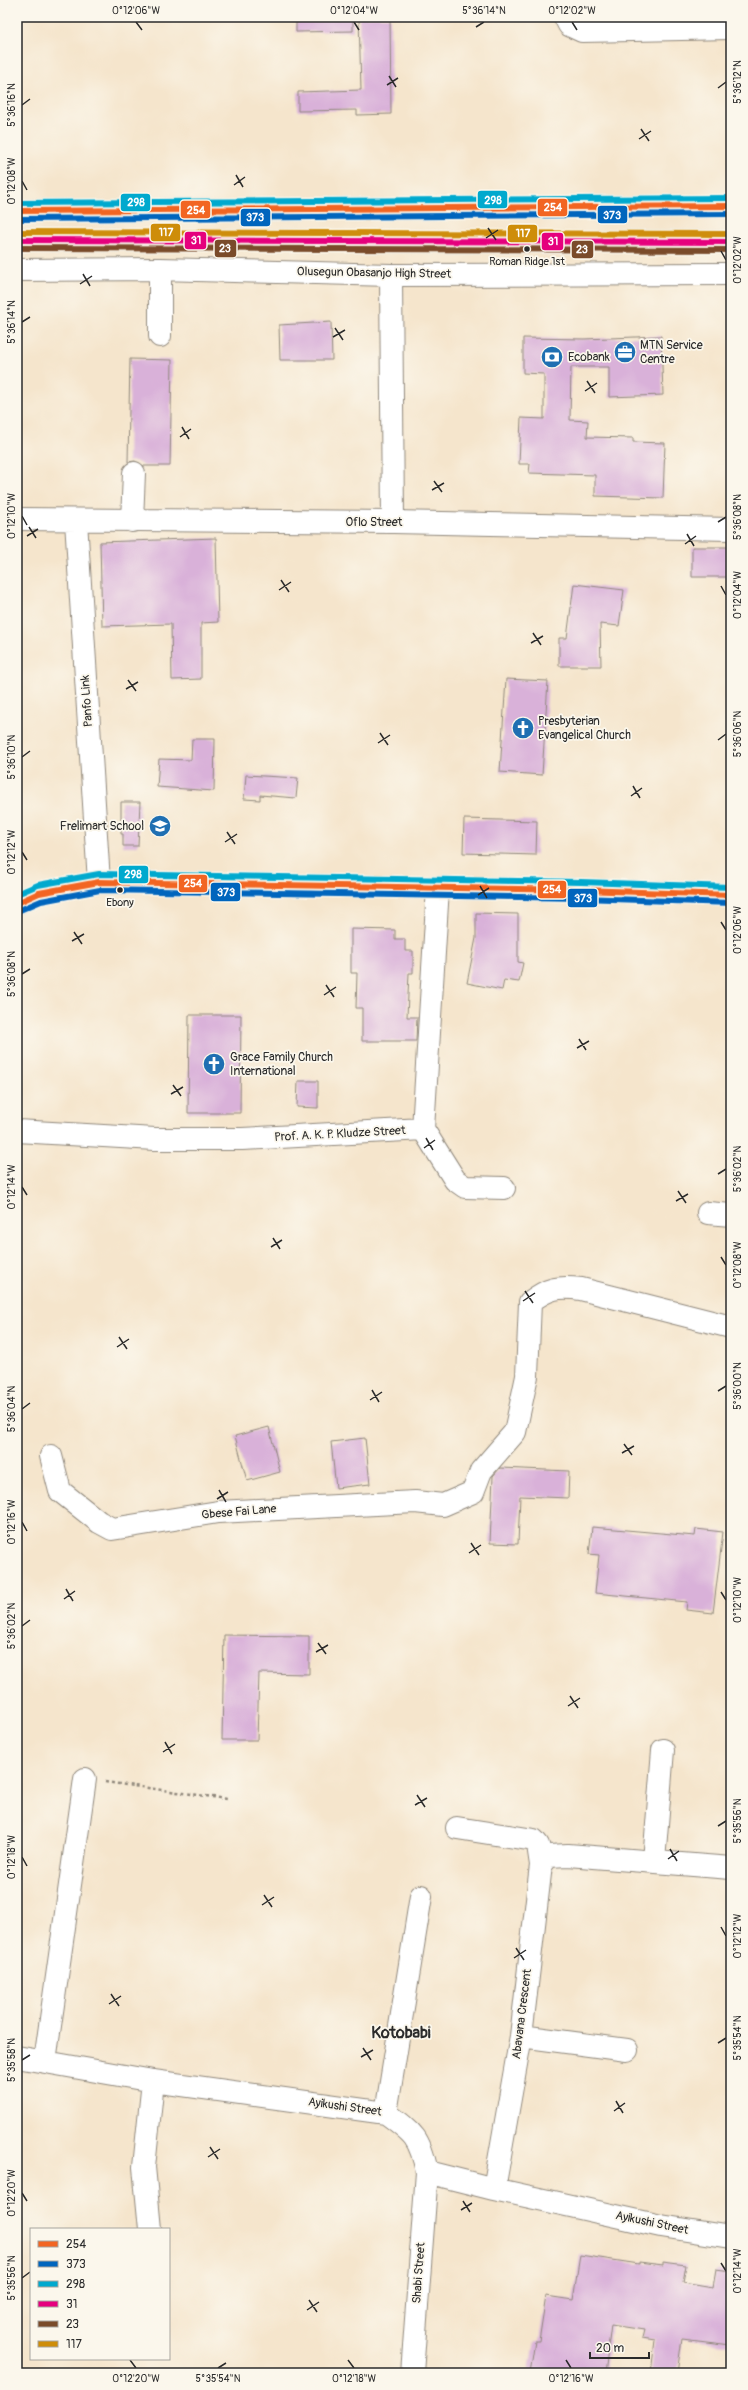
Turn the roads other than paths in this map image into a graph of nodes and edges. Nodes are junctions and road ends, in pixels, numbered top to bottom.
1 (565, 17) edge
2 (731, 28) edge
3 (731, 206) edge
4 (17, 211) edge
5 (17, 240) edge
6 (731, 242) edge
7 (160, 269) junction
8 (17, 270) edge
9 (731, 274) edge
10 (391, 275) junction
11 (160, 336) dead end
12 (134, 473) dead end
13 (17, 519) edge
14 (76, 520) junction
15 (132, 521) junction
16 (393, 522) junction
17 (731, 529) edge
18 (99, 882) junction
19 (438, 888) junction
20 (731, 895) edge
21 (17, 903) edge
22 (423, 1129) junction
23 (17, 1130) edge
24 (504, 1188) dead end
25 (708, 1213) dead end
26 (731, 1215) edge
27 (731, 1327) edge
28 (51, 1456) dead end
29 (663, 1750) dead end
30 (85, 1779) road end
31 (457, 1828) dead end
32 (654, 1861) junction
33 (541, 1865) junction
34 (731, 1868) edge
35 (421, 1896) dead end
36 (521, 2036) junction
37 (627, 2050) dead end
38 (17, 2057) edge
39 (46, 2061) junction
40 (153, 2081) junction
41 (386, 2113) junction
42 (427, 2172) junction
43 (494, 2189) junction
44 (150, 2228) edge
45 (731, 2237) edge
46 (412, 2373) edge

1 - 2 street
3 - 4 street
5 - 6 street
7 - 8 street, Olusegun Obasanjo High Street
7 - 10 street, Olusegun Obasanjo High Street
7 - 11 street
9 - 10 street, Olusegun Obasanjo High Street
10 - 16 street
12 - 15 street
13 - 14 street, Oflo Street
14 - 15 street, Oflo Street
14 - 18 street, Panfo Link
15 - 16 street, Oflo Street
16 - 17 street, Oflo Street
18 - 19 street
18 - 21 street
19 - 20 street
19 - 22 street, Prof. A. K. P. Kludze Street
22 - 23 street, Prof. A. K. P. Kludze Street
22 - 24 street
25 - 26 street
27 - 28 street, Gbese Fai Lane
29 - 32 street
30 - 39 street
31 - 33 street, Abavana Crescent
32 - 33 street
32 - 34 street
33 - 36 street, Abavana Crescent
35 - 41 street
36 - 37 street
36 - 43 street, Abavana Crescent
38 - 39 street, Ayikushi Street
39 - 40 street, Ayikushi Street
40 - 41 street, Ayikushi Street
40 - 44 street
41 - 42 street, Ayikushi Street
42 - 43 street, Ayikushi Street
42 - 46 street, Shabi Street
43 - 45 street, Ayikushi Street

